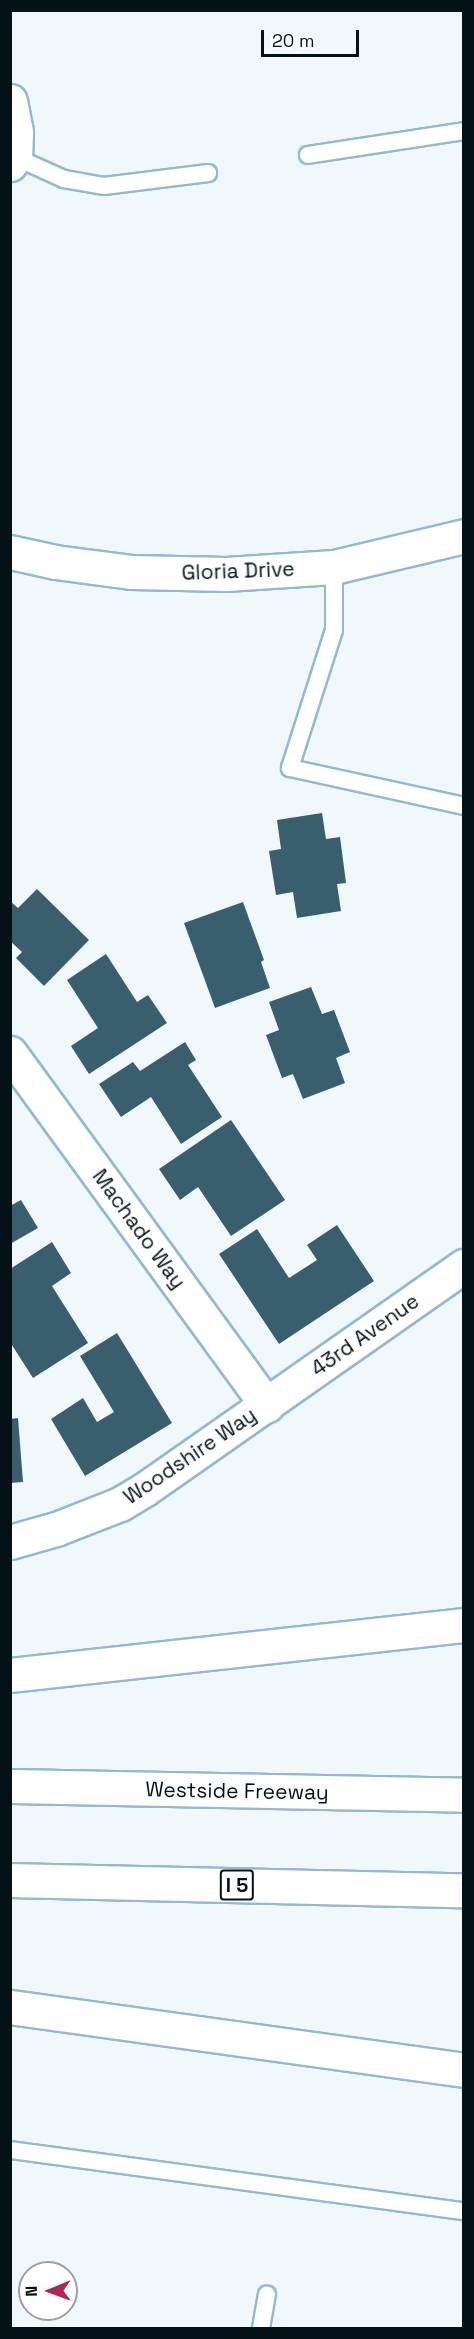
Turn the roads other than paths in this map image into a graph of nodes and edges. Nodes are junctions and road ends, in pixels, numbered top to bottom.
1 (10, 101) edge
2 (464, 131) edge
3 (308, 155) dead end
4 (13, 160) edge
5 (208, 173) dead end
6 (464, 536) edge
7 (10, 552) edge
8 (334, 567) junction
9 (464, 806) edge
10 (10, 1053) edge
11 (464, 1266) edge
12 (267, 1405) junction
13 (10, 1542) edge
14 (464, 1625) edge
15 (10, 1675) edge
16 (10, 1786) edge
17 (464, 1795) edge
18 (10, 1880) edge
19 (464, 1890) edge
20 (10, 2007) edge
21 (464, 2070) edge
22 (10, 2150) edge
23 (464, 2211) edge
24 (267, 2295) dead end
25 (261, 2328) edge

1 - 4 main road
2 - 3 lane
4 - 5 lane
6 - 8 main road, Gloria Drive
7 - 8 main road, Gloria Drive
8 - 9 lane
10 - 12 main road, Machado Way
11 - 12 main road, 43rd Avenue
12 - 13 main road, Woodshire Way
14 - 15 main road
16 - 17 main road, Westside Freeway
18 - 19 main road, I 5
20 - 21 main road
22 - 23 lane
24 - 25 lane

